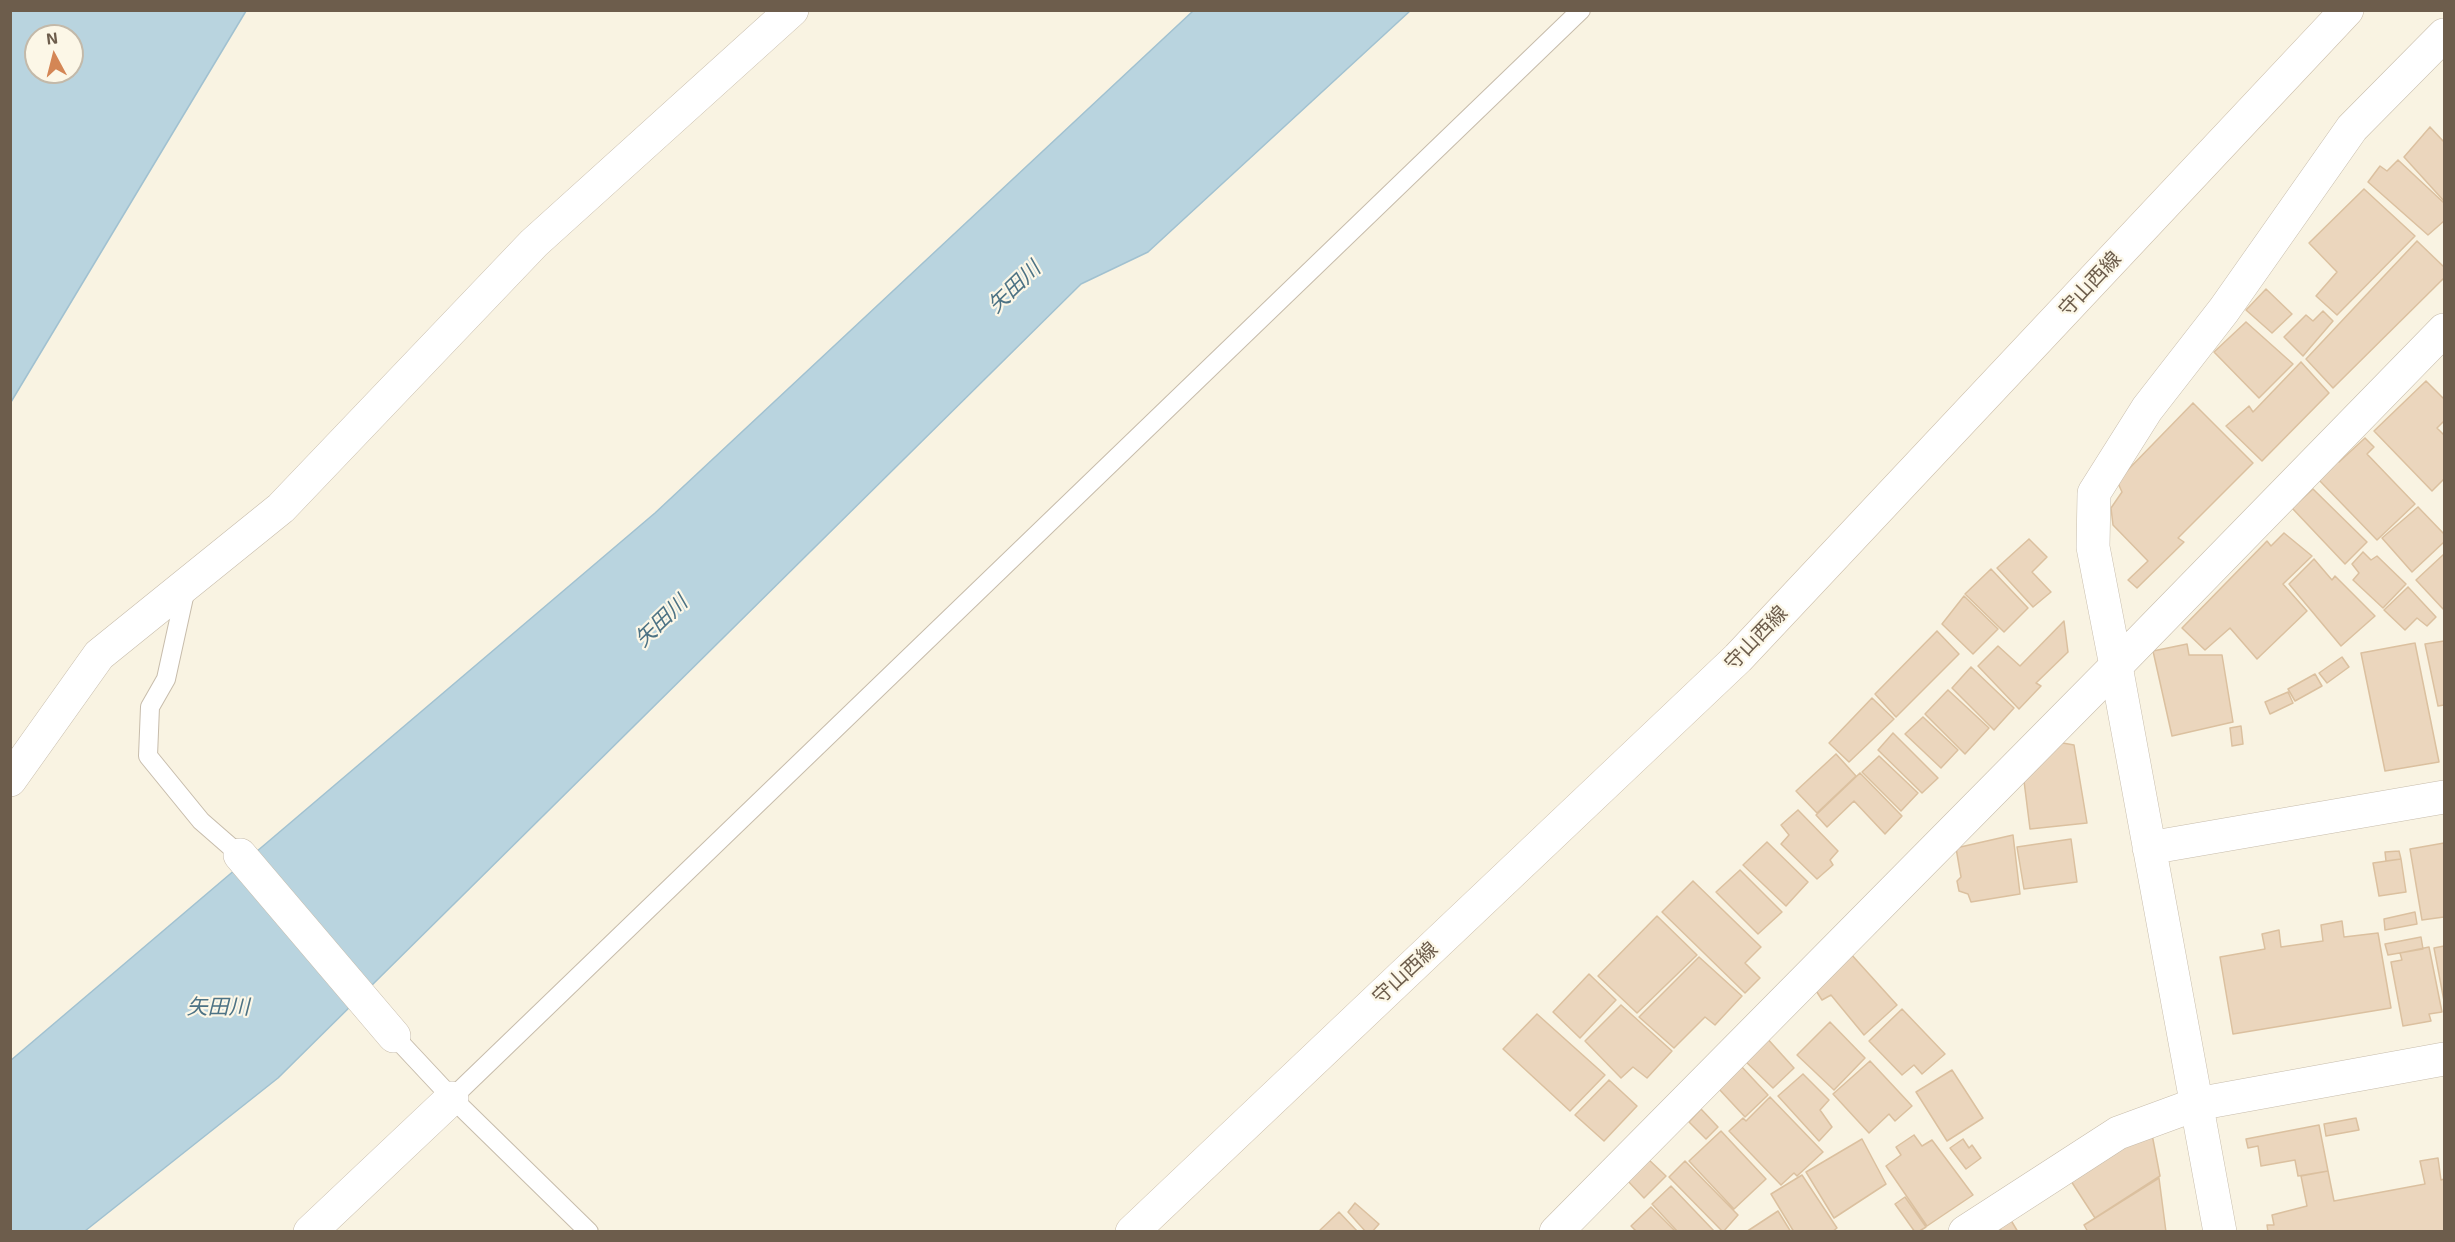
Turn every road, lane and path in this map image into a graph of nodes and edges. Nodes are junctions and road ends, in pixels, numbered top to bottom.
1 (792, 10) edge
2 (1581, 10) edge
3 (2347, 10) edge
4 (2445, 35) edge
5 (2445, 330) edge
6 (187, 585) junction
7 (2116, 666) junction
8 (10, 780) edge
9 (2445, 797) edge
10 (2150, 848) junction
11 (240, 855) joint
12 (394, 1036) joint
13 (2445, 1059) edge
14 (452, 1098) junction
15 (2197, 1104) junction
16 (310, 1232) edge
17 (589, 1232) edge
18 (1132, 1232) edge
19 (1556, 1232) edge
20 (1965, 1232) edge
21 (2220, 1232) edge

1 - 6 street
2 - 14 lane
3 - 18 street, 守山西線
4 - 7 street
5 - 7 street
6 - 8 street
6 - 11 lane
7 - 10 street
7 - 19 street
9 - 10 street
10 - 15 street
11 - 12 street
12 - 14 lane
13 - 15 street
14 - 16 street
14 - 17 lane
15 - 20 street
15 - 21 street

